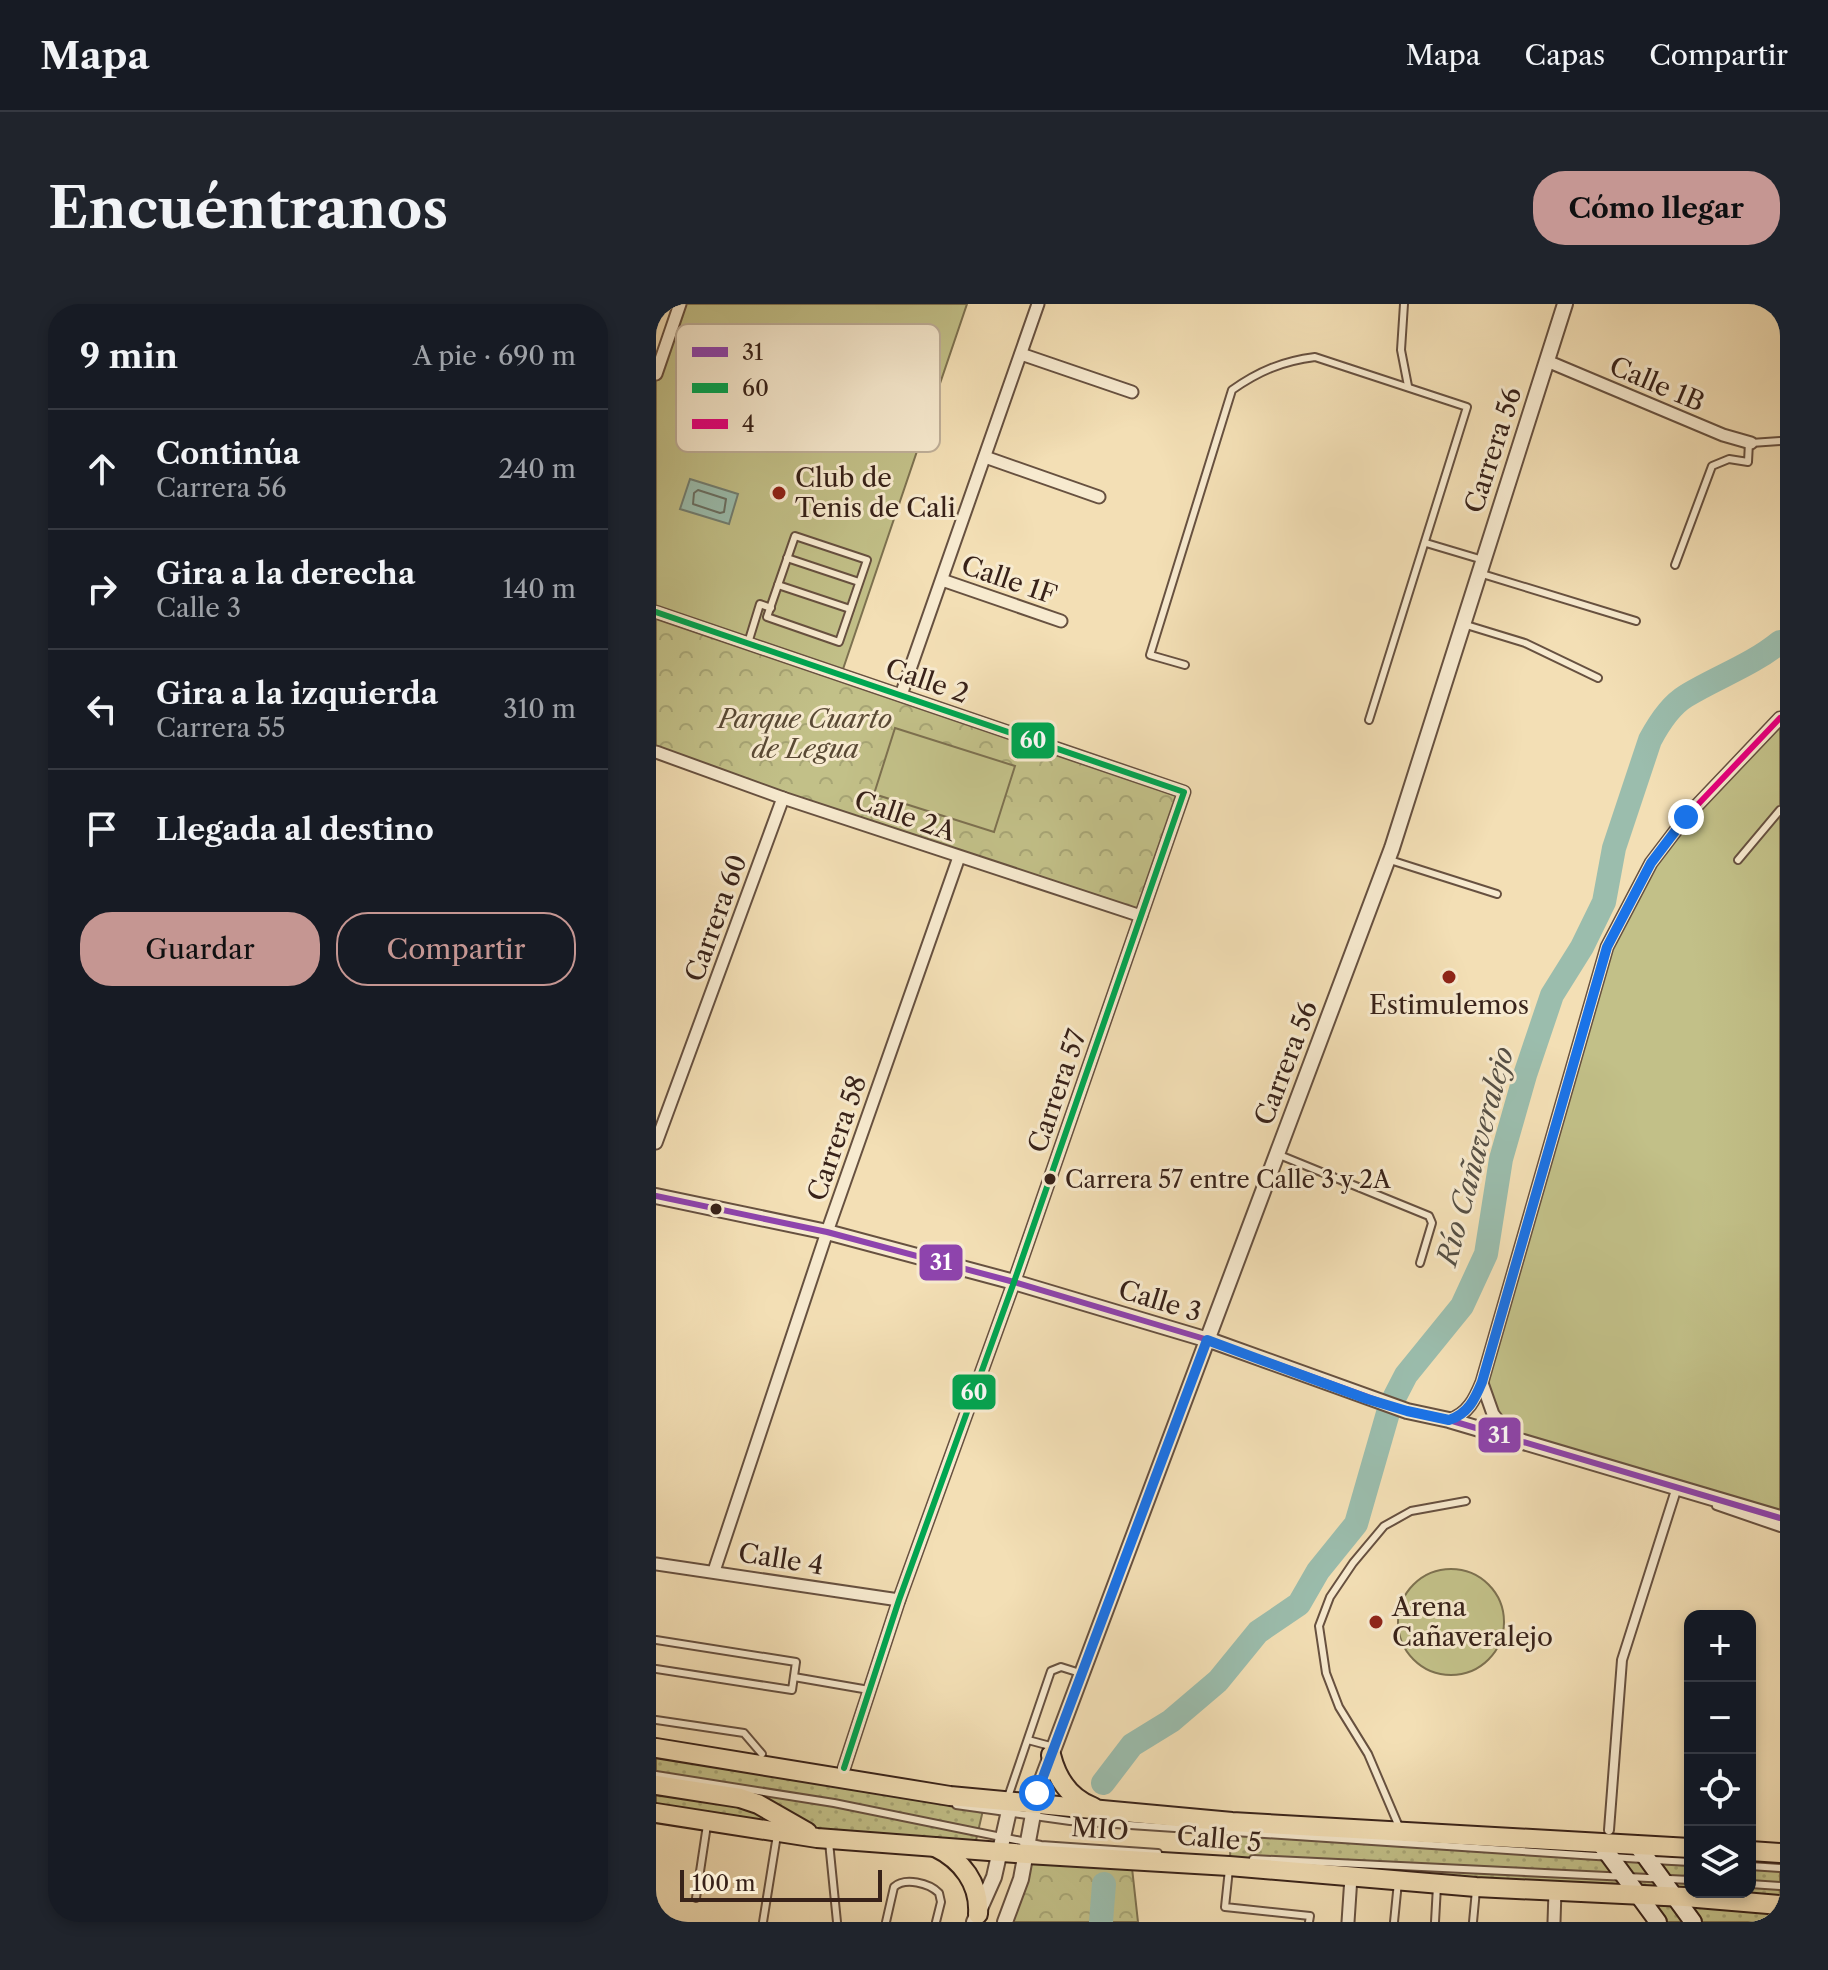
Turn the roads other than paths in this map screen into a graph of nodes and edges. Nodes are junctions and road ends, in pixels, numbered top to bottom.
1 (680, 304) edge
2 (1038, 304) edge
3 (1404, 304) edge
4 (1565, 304) edge
5 (1021, 354) junction
6 (1547, 361) junction
7 (656, 374) edge
8 (1408, 386) junction
9 (1132, 392) dead end
10 (1780, 441) edge
11 (1750, 442) junction
12 (985, 457) junction
13 (1099, 497) dead end
14 (1426, 543) junction
15 (787, 558) junction
16 (1675, 565) dead end
17 (1481, 566) junction
18 (942, 580) junction
19 (859, 582) junction
20 (778, 585) junction
21 (771, 608) junction
22 (850, 609) junction
23 (656, 612) edge
24 (1061, 621) dead end
25 (1636, 621) dead end
26 (1463, 624) junction
27 (748, 643) junction
28 (1185, 665) dead end
29 (1598, 678) dead end
30 (901, 695) junction
31 (1780, 718) edge
32 (1369, 720) dead end
33 (657, 754) edge
34 (1184, 792) joint
35 (783, 798) junction
36 (1780, 810) edge
37 (959, 857) junction
38 (1388, 859) junction
39 (1738, 860) dead end
40 (1497, 894) dead end
41 (1141, 916) junction
42 (656, 1143) edge
43 (1277, 1154) junction
44 (656, 1196) edge
45 (827, 1232) junction
46 (1420, 1263) dead end
47 (1014, 1282) junction
48 (1207, 1340) junction
49 (1482, 1382) junction
50 (1449, 1420) junction
51 (1513, 1439) junction
52 (1677, 1487) junction
53 (1466, 1501) dead end
54 (1780, 1518) edge
55 (1780, 1528) edge
56 (656, 1564) edge
57 (714, 1571) junction
58 (899, 1600) junction
59 (656, 1640) edge
60 (656, 1669) edge
61 (1081, 1673) junction
62 (794, 1677) junction
63 (869, 1690) junction
64 (656, 1720) edge
65 (656, 1737) edge
66 (1028, 1740) junction
67 (656, 1748) edge
68 (1052, 1751) junction
69 (762, 1754) junction
70 (656, 1755) edge
71 (844, 1768) junction
72 (656, 1775) edge
73 (656, 1785) edge
74 (985, 1798) junction
75 (1009, 1805) junction
76 (1103, 1810) junction
77 (1034, 1811) junction
78 (656, 1813) edge
79 (707, 1821) junction
80 (1401, 1830) junction
81 (777, 1832) junction
82 (823, 1838) junction
83 (1606, 1843) junction
84 (929, 1845) junction
85 (1003, 1845) junction
86 (1028, 1848) junction
87 (1684, 1848) edge
88 (1756, 1851) edge
89 (1642, 1852) junction
90 (1780, 1853) edge
91 (1684, 1861) edge
92 (1229, 1866) junction
93 (1756, 1866) edge
94 (1780, 1868) edge
95 (1351, 1877) junction
96 (1625, 1877) junction
97 (1660, 1879) junction
98 (1684, 1880) edge
99 (1398, 1881) junction
100 (1437, 1883) junction
101 (1756, 1884) edge
102 (1780, 1886) edge
103 (1476, 1887) junction
104 (1555, 1891) junction
105 (1638, 1895) junction
106 (1673, 1896) junction
107 (696, 1898) dead end
108 (1780, 1905) edge
109 (1780, 1913) edge
110 (976, 1918) edge
111 (763, 1922) edge
112 (837, 1922) edge
113 (886, 1922) edge
114 (936, 1922) edge
115 (1005, 1922) edge
116 (1309, 1922) edge
117 (1348, 1922) edge
118 (1394, 1922) edge
119 (1435, 1922) edge
120 (1473, 1922) edge
121 (1554, 1922) edge
122 (1658, 1922) edge
123 (1693, 1922) edge
124 (1769, 1922) edge

1 - 7 street
2 - 5 street
3 - 8 lane
4 - 6 street, Carrera 56
5 - 9 street
5 - 12 street
6 - 11 street, Calle 1B
6 - 17 street, Carrera 56
8 - 14 lane
8 - 28 lane
10 - 11 lane
11 - 16 lane
12 - 13 street
12 - 18 street
14 - 17 lane
14 - 32 lane
15 - 19 lane
15 - 19 lane
15 - 20 lane
17 - 25 lane
17 - 26 street, Carrera 56
18 - 24 street, Calle 1F
18 - 30 street
19 - 22 lane
20 - 21 lane
20 - 22 lane
21 - 22 lane
21 - 27 lane
23 - 27 street, Calle 2
26 - 29 lane
26 - 38 street, Carrera 56
27 - 30 street, Calle 2
30 - 34 street, Calle 2
31 - 49 street
33 - 35 street, Calle 2A
34 - 41 street, Carrera 57
35 - 37 street, Calle 2A
35 - 42 street, Carrera 60
36 - 39 lane
37 - 41 street, Calle 2A
37 - 45 street, Carrera 58
38 - 40 lane
38 - 43 street, Carrera 56
41 - 47 street, Carrera 57
43 - 46 lane
43 - 48 street, Carrera 56
44 - 45 street, Calle 3
45 - 47 street, Calle 3
45 - 57 street, Carrera 58
47 - 48 street, Calle 3
47 - 58 street, Carrera 57
48 - 50 street, Calle 3
48 - 61 street, Carrera 56
49 - 50 street
49 - 51 street
50 - 51 street, Calle 3
51 - 52 street, Calle 3
52 - 54 street, Calle 3
52 - 55 lane
52 - 83 street
53 - 80 lane
56 - 57 street, Calle 4
57 - 58 street, Calle 4
58 - 63 street, Carrera 57
59 - 62 lane
60 - 62 lane
61 - 66 lane
61 - 68 street, Carrera 56
62 - 63 lane
63 - 71 street, Carrera 57
64 - 69 lane
65 - 69 main road, Calle 5
66 - 68 lane
66 - 75 lane
67 - 74 main road, Calle 5
68 - 76 main road
68 - 77 street, Carrera 56
69 - 71 main road, Calle 5
70 - 75 lane
71 - 74 main road, Calle 5
72 - 85 lane
73 - 82 main road
74 - 75 main road, Calle 5
75 - 77 main road, Calle 5
75 - 85 street
76 - 77 main road, Calle 5
76 - 80 main road, Calle 5
77 - 83 lane, MIO
77 - 86 street, Carrera 56
78 - 79 main road, Calle 5
79 - 81 main road, Calle 5
79 - 107 lane
80 - 83 main road, Calle 5
81 - 82 main road, Calle 5
81 - 111 lane
82 - 84 main road, Calle 5
82 - 112 lane
83 - 89 main road, Calle 5
83 - 96 main road
84 - 85 main road, Calle 5
84 - 110 main road
85 - 86 main road, Calle 5
85 - 110 street
86 - 92 main road, Calle 5
86 - 96 lane, MIO
86 - 115 street, Carrera 56
87 - 89 main road, Calle 5
88 - 90 main road
89 - 91 lane
89 - 97 main road
92 - 95 main road, Calle 5
92 - 116 lane
93 - 94 lane
95 - 99 main road, Calle 5
95 - 117 street
96 - 97 lane, MIO
96 - 105 main road
97 - 98 lane, MIO
97 - 106 main road
99 - 100 main road, Calle 5
99 - 118 lane
100 - 103 main road, Calle 5
100 - 119 lane
101 - 102 lane
103 - 104 main road, Calle 5
103 - 120 lane
104 - 105 main road, Calle 5
104 - 121 street
105 - 106 main road, Calle 5
105 - 122 main road
106 - 108 main road, Calle 5
106 - 123 main road
109 - 124 main road
113 - 114 lane

